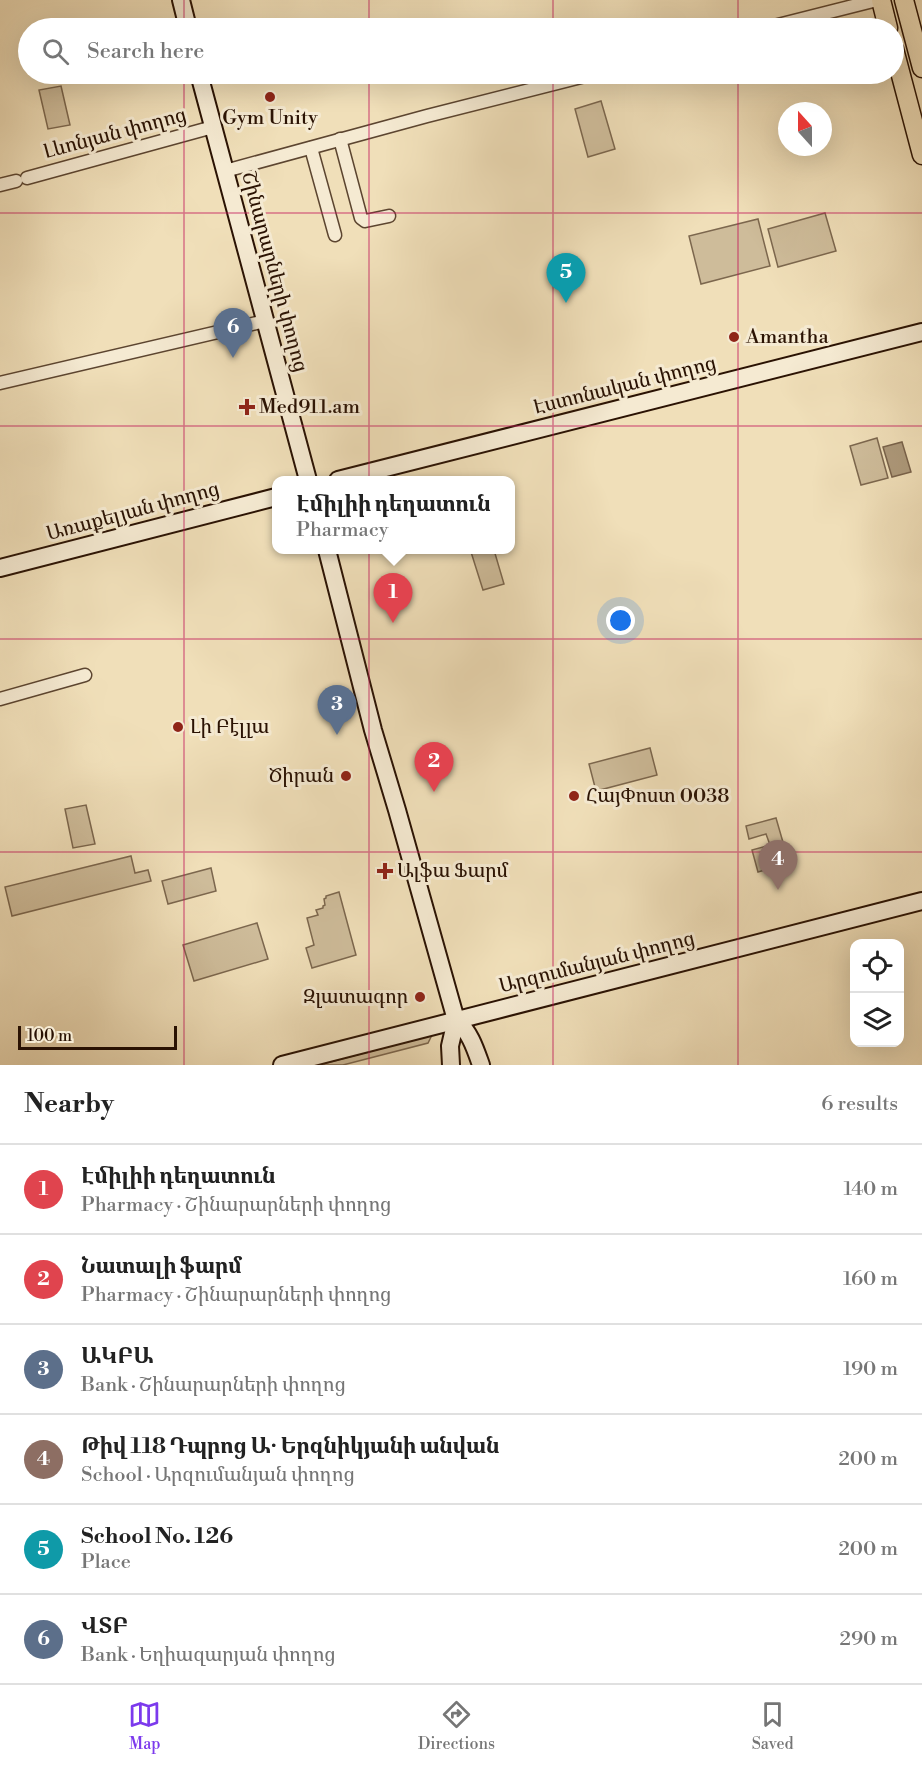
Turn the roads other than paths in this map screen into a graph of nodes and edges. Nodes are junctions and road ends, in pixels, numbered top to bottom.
1 (181, 0) edge
2 (879, 0) edge
3 (904, 0) edge
4 (186, 18) edge
5 (806, 18) edge
6 (885, 18) edge
7 (922, 68) edge
8 (202, 84) edge
9 (554, 84) edge
10 (903, 84) edge
11 (213, 128) junction
12 (340, 139) junction
13 (311, 148) junction
14 (922, 155) edge
15 (225, 171) junction
16 (0, 185) edge
17 (388, 216) dead end
18 (334, 235) dead end
19 (265, 321) junction
20 (922, 332) edge
21 (0, 383) edge
22 (307, 476) edge
23 (354, 476) edge
24 (272, 498) edge
25 (328, 554) edge
26 (0, 568) edge
27 (85, 675) dead end
28 (0, 699) edge
29 (922, 901) edge
30 (456, 1020) junction
31 (282, 1065) edge
32 (451, 1065) edge
33 (481, 1065) edge

1 - 4 street
2 - 5 street
2 - 6 main road
3 - 7 main road
8 - 11 street, Շինարարների փողոց
9 - 12 street
10 - 14 main road
11 - 15 street, Շինարարների փողոց
11 - 16 street, Լևոնյան փողոց
12 - 13 street
12 - 17 street
13 - 15 street
13 - 18 street
15 - 19 street, Շինարարների փողոց
19 - 21 street
19 - 22 street, Շինարարների փողոց
20 - 23 street, Էստոնական փողոց
24 - 26 street, Առաքելյան փողոց
25 - 30 street
27 - 28 street
29 - 30 street, Արզումանյան փողոց
30 - 31 street, Արզումանյան փողոց
30 - 32 street
30 - 33 street

